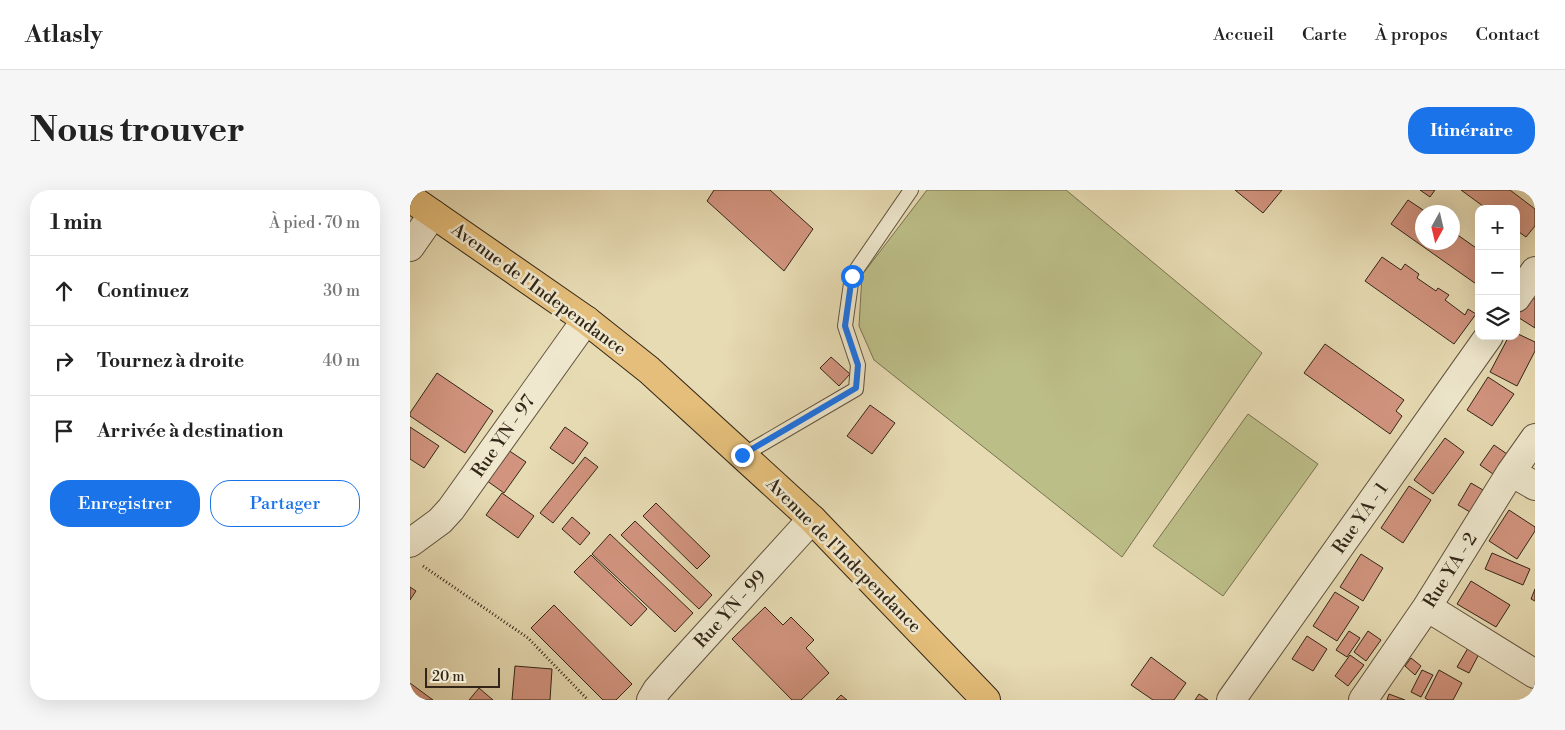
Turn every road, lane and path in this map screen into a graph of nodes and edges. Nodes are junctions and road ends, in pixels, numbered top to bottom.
1 (911, 190) edge
2 (410, 198) edge
3 (433, 214) junction
4 (410, 247) edge
5 (1535, 271) edge
6 (1518, 295) edge
7 (586, 320) junction
8 (1486, 340) edge
9 (1535, 438) edge
10 (742, 455) junction
11 (1511, 472) junction
12 (1535, 486) edge
13 (812, 519) junction
14 (414, 553) edge
15 (1427, 607) junction
16 (1535, 674) edge
17 (588, 700) edge
18 (652, 700) edge
19 (986, 700) edge
20 (1231, 700) edge
21 (1363, 700) edge

1 - 10 lane
2 - 3 highway, Avenue de l'Independance
3 - 4 street
3 - 7 highway, Avenue de l'Independance
5 - 6 street
7 - 10 highway, Avenue de l'Independance
7 - 14 street, Rue YN - 97
8 - 20 street, Rue YA - 1
9 - 11 street, Rue YA - 2
10 - 13 highway, Avenue de l'Independance
11 - 12 street
11 - 15 street, Rue YA - 2
13 - 18 street, Rue YN - 99
13 - 19 highway, Avenue de l'Independance
14 - 17 path
15 - 16 street
15 - 21 street, Rue YA - 2

